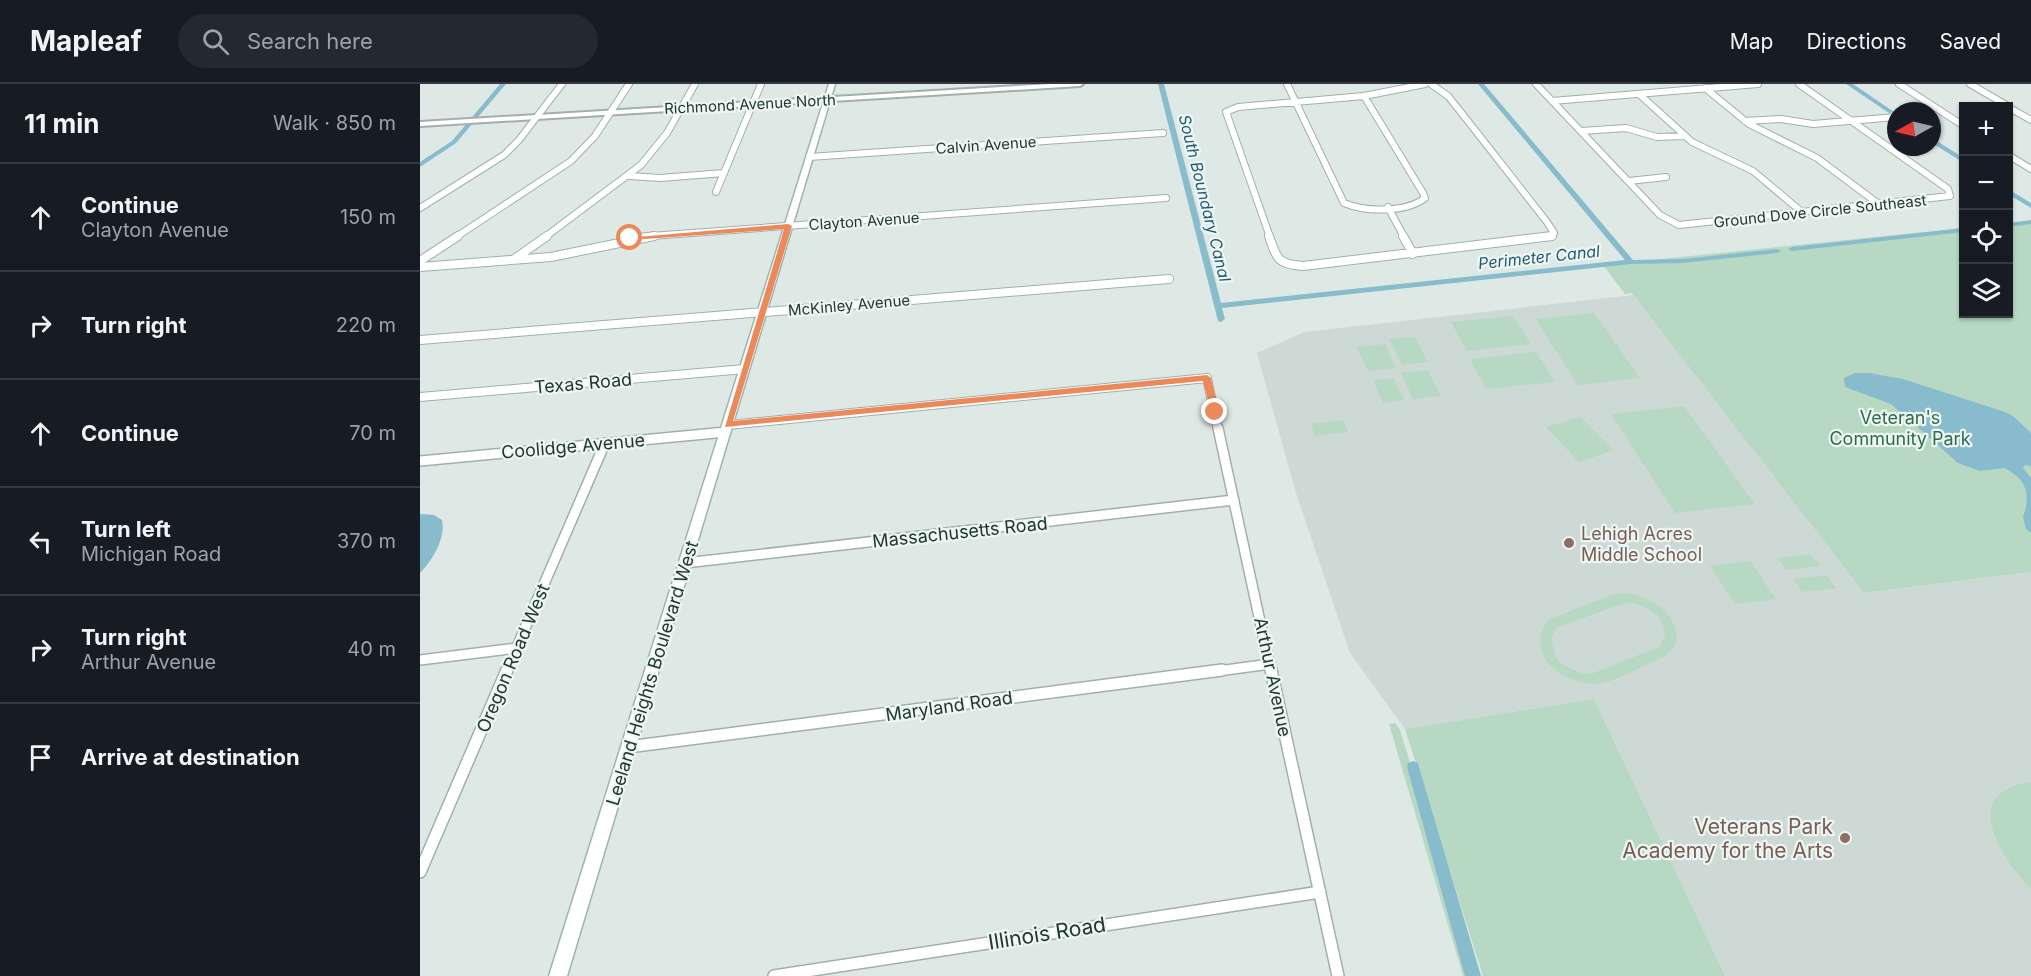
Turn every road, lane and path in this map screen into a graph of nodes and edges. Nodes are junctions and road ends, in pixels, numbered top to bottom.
1 (562, 84) edge
2 (629, 84) edge
3 (695, 84) edge
4 (761, 84) edge
5 (832, 84) edge
6 (1080, 84) edge
7 (1287, 84) edge
8 (1425, 84) edge
9 (1431, 84) edge
10 (1536, 84) edge
11 (1758, 84) edge
12 (1799, 84) edge
13 (1899, 84) edge
14 (1970, 84) edge
15 (1705, 88) junction
16 (1639, 94) junction
17 (1364, 96) junction
18 (827, 99) junction
19 (1552, 101) junction
20 (1295, 102) junction
21 (2000, 102) edge
22 (753, 104) junction
23 (682, 108) junction
24 (2013, 110) edge
25 (610, 112) junction
26 (1943, 113) joint
27 (537, 117) junction
28 (1887, 118) edge
29 (2031, 120) edge
30 (1745, 121) junction
31 (1853, 121) junction
32 (1959, 123) edge
33 (420, 124) edge
34 (1581, 131) junction
35 (1162, 133) dead end
36 (1685, 136) junction
37 (2010, 156) edge
38 (809, 157) junction
39 (2031, 169) edge
40 (723, 173) junction
41 (630, 176) junction
42 (1666, 177) dead end
43 (1629, 181) junction
44 (716, 192) dead end
45 (1166, 198) dead end
46 (1880, 205) junction
47 (1388, 207) junction
48 (420, 208) edge
49 (1803, 213) junction
50 (788, 226) junction
51 (1413, 254) junction
52 (513, 260) junction
53 (420, 261) edge
54 (420, 267) edge
55 (1169, 279) dead end
56 (762, 312) junction
57 (420, 340) edge
58 (745, 369) junction
59 (1207, 378) joint
60 (420, 397) edge
61 (727, 428) junction
62 (605, 443) junction
63 (420, 461) edge
64 (1234, 500) junction
65 (686, 563) junction
66 (517, 648) junction
67 (420, 660) edge
68 (1270, 664) junction
69 (628, 747) junction
70 (420, 872) edge
71 (1320, 892) junction
72 (794, 974) edge
73 (558, 976) edge
74 (774, 976) edge
75 (1338, 976) edge

1 - 27 street
2 - 25 street
3 - 23 street
4 - 22 street
5 - 18 main road, Leeland Heights Boulevard West
6 - 18 street, Richmond Avenue North
7 - 20 street
8 - 17 street
9 - 51 street
10 - 19 street, Ground Dove Circle Southeast
11 - 15 street
12 - 31 street, Ground Dove Circle Southeast
13 - 26 street
14 - 21 street
15 - 16 street
15 - 30 street
16 - 19 street
16 - 36 street
17 - 20 street
17 - 47 street
18 - 22 street, Richmond Avenue North
18 - 38 main road, Leeland Heights Boulevard West
19 - 34 street, Ground Dove Circle Southeast
20 - 47 street
20 - 51 street
22 - 23 street, Richmond Avenue North
22 - 40 street
23 - 25 street, Richmond Avenue North
23 - 41 street
24 - 29 street
25 - 27 street, Richmond Avenue North
25 - 53 street
26 - 32 street
27 - 33 street, Richmond Avenue North
27 - 48 street
28 - 31 street
30 - 31 street
30 - 46 street
31 - 46 street, Ground Dove Circle Southeast
34 - 36 street
34 - 43 street, Ground Dove Circle Southeast
35 - 38 street, Calvin Avenue
36 - 49 street
37 - 39 street
38 - 50 main road, Leeland Heights Boulevard West
40 - 41 street
40 - 44 street
41 - 52 street
42 - 43 street
43 - 49 street, Ground Dove Circle Southeast
45 - 50 street, Clayton Avenue
46 - 49 street, Ground Dove Circle Southeast
47 - 51 street
50 - 52 street, Clayton Avenue
50 - 56 main road, Leeland Heights Boulevard West
52 - 54 street, Clayton Avenue
55 - 56 street, McKinley Avenue
56 - 57 street, McKinley Avenue
56 - 58 main road, Leeland Heights Boulevard West
58 - 60 street, Texas Road
58 - 61 main road, Leeland Heights Boulevard West
59 - 61 street, Coolidge Avenue
59 - 64 street, Arthur Avenue
61 - 62 street, Coolidge Avenue
61 - 65 main road, Leeland Heights Boulevard West
62 - 63 street, Coolidge Avenue
62 - 66 street, Oregon Road West
64 - 65 street, Massachusetts Road
64 - 68 street, Arthur Avenue
65 - 69 main road, Leeland Heights Boulevard West
66 - 67 street
66 - 70 street, Oregon Road West
68 - 69 street, Maryland Road
68 - 71 street, Arthur Avenue
69 - 73 main road, Leeland Heights Boulevard West
71 - 72 street, Illinois Road
71 - 75 street, Arthur Avenue
72 - 74 street, Illinois Road

